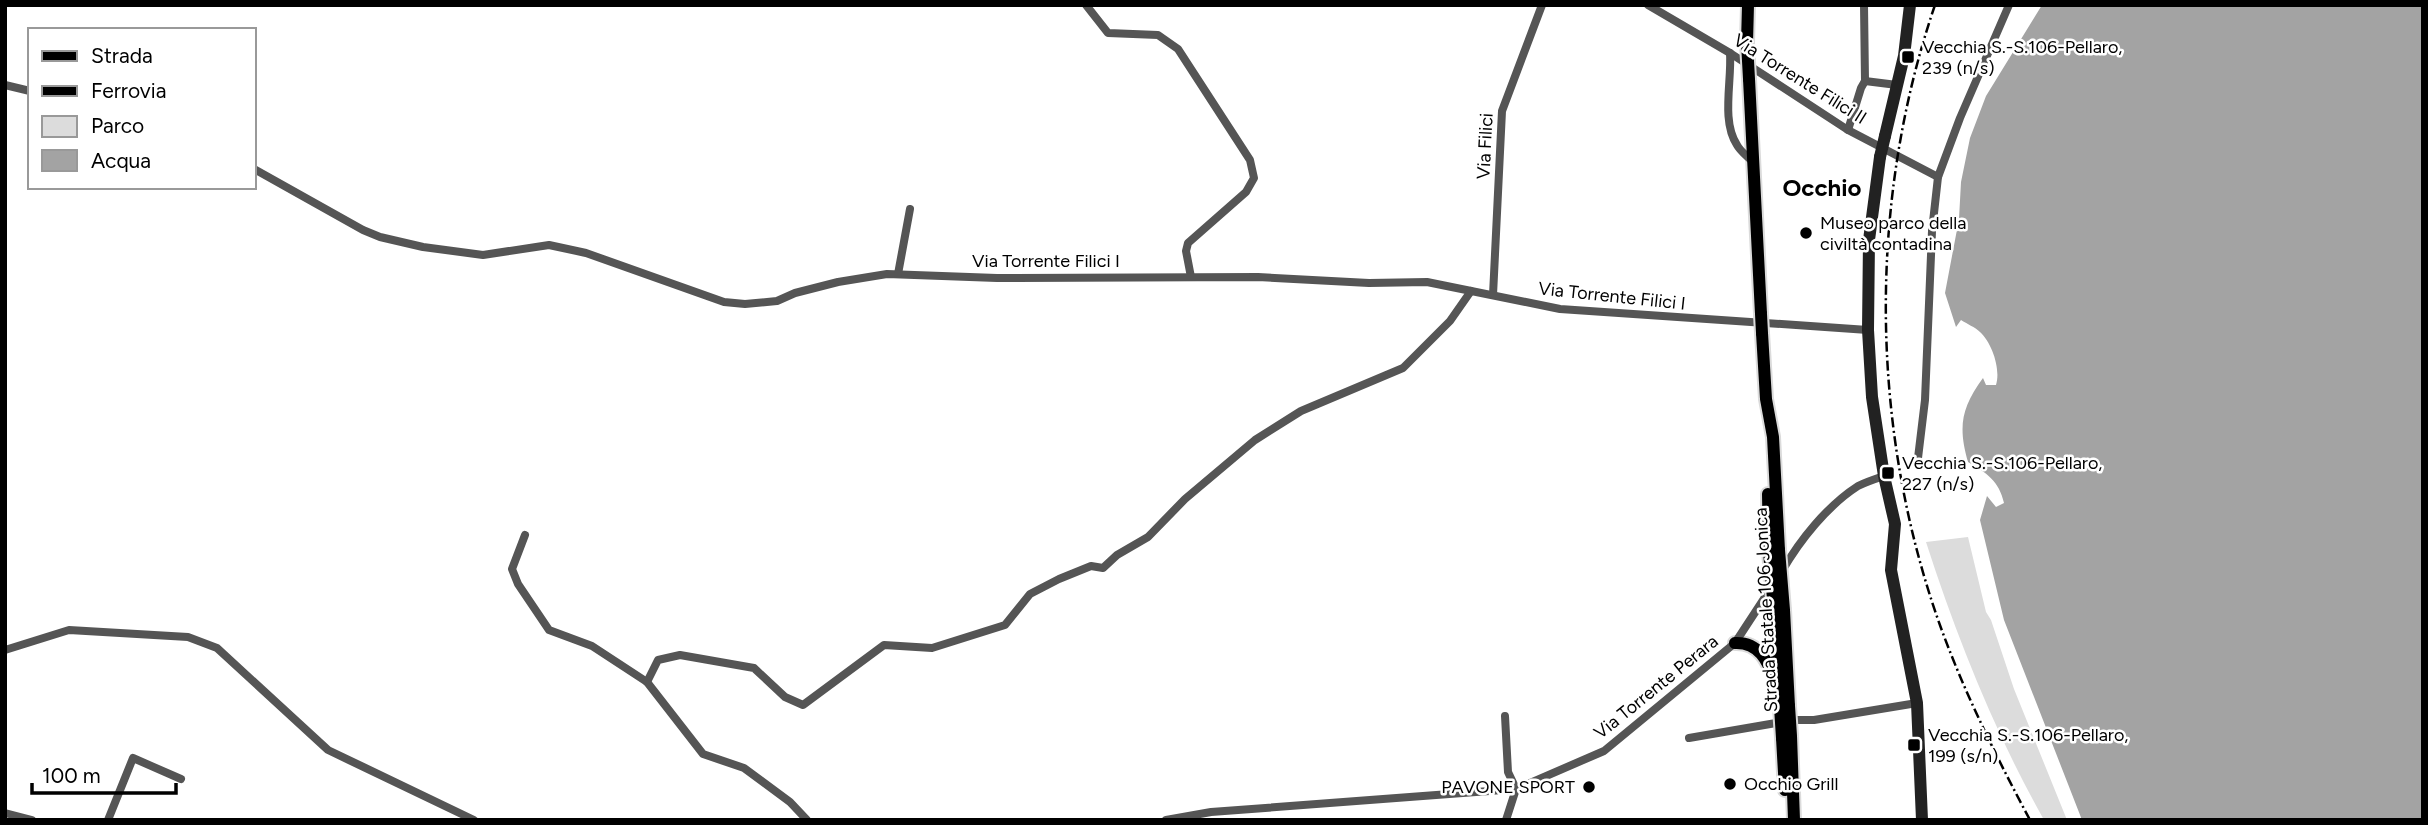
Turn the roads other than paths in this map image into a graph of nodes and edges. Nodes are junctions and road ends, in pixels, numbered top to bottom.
1 (1086, 5) edge
2 (1542, 5) edge
3 (1648, 5) edge
4 (1748, 5) edge
5 (1864, 5) edge
6 (1910, 5) edge
7 (2009, 5) edge
8 (1730, 53) junction
9 (1865, 81) junction
10 (5, 85) edge
11 (1897, 85) junction
12 (28, 91) edge
13 (1848, 130) junction
14 (1752, 142) junction
15 (1740, 149) junction
16 (1753, 162) junction
17 (256, 170) edge
18 (1938, 177) junction
19 (910, 209) dead end
20 (898, 274) junction
21 (1191, 277) junction
22 (1471, 291) junction
23 (1493, 295) junction
24 (1868, 330) junction
25 (1918, 458) dead end
26 (1884, 476) junction
27 (525, 535) dead end
28 (1779, 611) junction
29 (1741, 643) junction
30 (5, 650) edge
31 (647, 682) junction
32 (1779, 692) junction
33 (1917, 703) junction
34 (1784, 707) junction
35 (1504, 716) dead end
36 (1794, 720) dead end
37 (1776, 723) dead end
38 (1786, 737) junction
39 (1689, 738) dead end
40 (181, 779) dead end
41 (1516, 789) junction
42 (5, 813) edge
43 (32, 820) edge
44 (108, 820) edge
45 (474, 820) edge
46 (807, 820) edge
47 (1166, 820) edge
48 (1506, 820) edge
49 (1786, 820) edge
50 (1794, 820) edge
51 (1922, 820) edge

1 - 21 street
2 - 23 street, Via Filici
3 - 8 street, Via Torrente Filici II
4 - 14 main road, Strada Statale 106 Jonica, bridge
5 - 9 street
6 - 11 street
7 - 18 street
8 - 13 street, Via Torrente Filici II
8 - 15 street
9 - 11 street
9 - 13 street
10 - 12 street
11 - 24 street, bridge
13 - 18 street, Via Torrente Filici II
14 - 15 street
14 - 16 main road, Strada Statale 106 Jonica
15 - 16 street
16 - 28 main road, Strada Statale 106 Jonica, bridge
17 - 20 street, Via Torrente Filici I
18 - 25 street
19 - 20 street
20 - 21 street, Via Torrente Filici I
21 - 22 street, Via Torrente Filici I
22 - 23 street, Via Torrente Filici I
22 - 31 street
23 - 24 street, Via Torrente Filici I
24 - 26 street
26 - 29 street, Via Torrente Perara
26 - 33 street
27 - 31 street
28 - 32 main road, Strada Statale 106 Jonica
28 - 34 main road, Strada Statale 106 Jonica
29 - 32 main road
29 - 41 street, Via Torrente Perara
30 - 45 street
31 - 46 street
32 - 34 main road, Strada Statale 106 Jonica
33 - 36 street
33 - 51 street
34 - 38 main road, Strada Statale 106 Jonica, bridge
35 - 41 street
37 - 39 street
38 - 49 main road, Strada Statale 106 Jonica
38 - 50 main road, Strada Statale 106 Jonica
40 - 44 street
41 - 47 street, Via Torrente Perara
41 - 48 street
42 - 43 street

